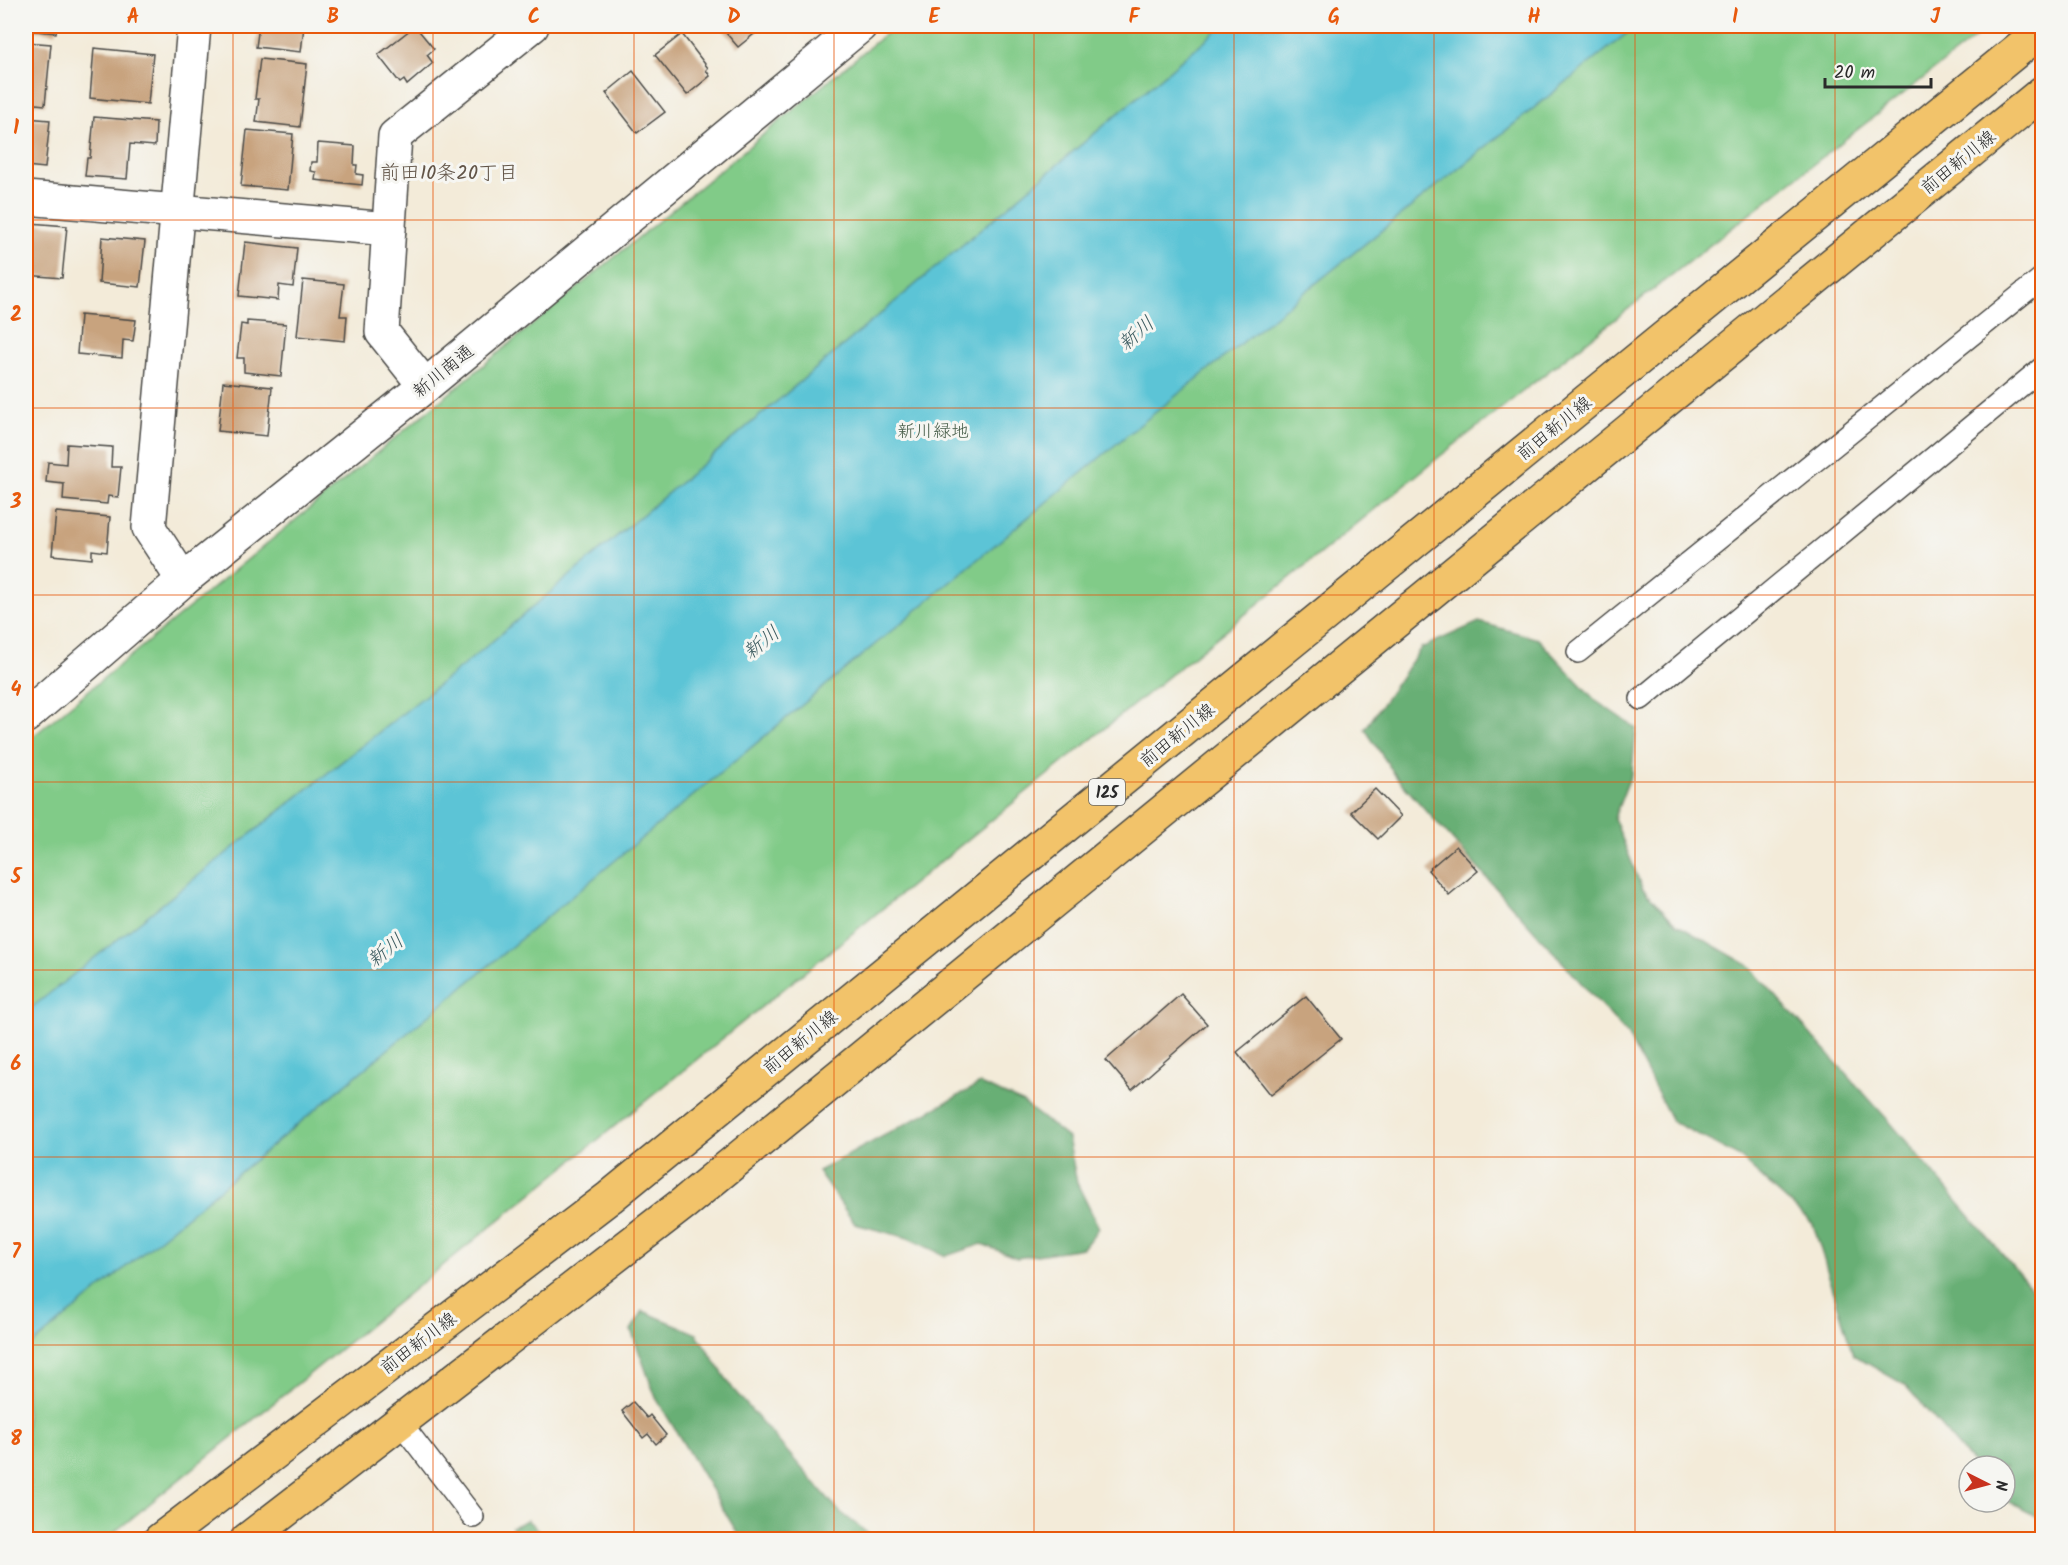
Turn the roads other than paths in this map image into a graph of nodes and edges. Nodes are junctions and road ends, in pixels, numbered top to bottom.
1 (194, 26) edge
2 (532, 26) edge
3 (860, 26) edge
4 (2043, 30) edge
5 (2043, 93) edge
6 (26, 198) edge
7 (177, 213) junction
8 (389, 229) junction
9 (2043, 278) edge
10 (2043, 368) edge
11 (425, 386) junction
12 (183, 580) junction
13 (1578, 652) dead end
14 (1641, 699) dead end
15 (26, 716) edge
16 (400, 1422) junction
17 (473, 1517) dead end
18 (160, 1539) edge
19 (247, 1539) edge

1 - 7 street
2 - 8 street
3 - 11 street, 新川南通
4 - 18 main road, 前田新川線 / 125
5 - 16 main road, 前田新川線
6 - 7 street
7 - 8 street
7 - 12 street
8 - 11 street
9 - 13 lane
10 - 14 lane
11 - 12 street, 新川南通
12 - 15 street, 新川南通
16 - 17 lane
16 - 19 main road, 前田新川線

